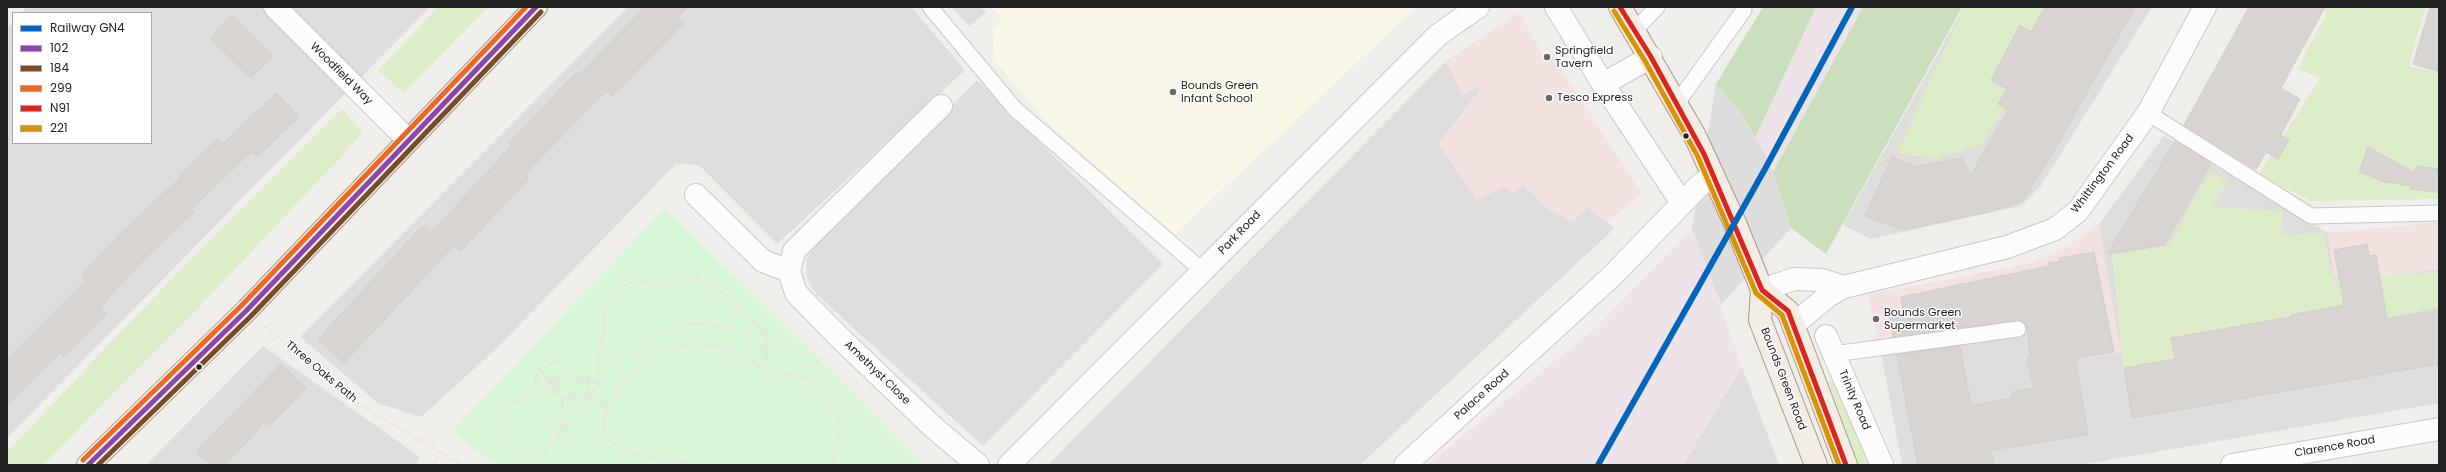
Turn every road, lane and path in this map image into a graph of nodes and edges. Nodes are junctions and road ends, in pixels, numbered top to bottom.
1 (275, 7) edge
2 (429, 7) edge
3 (536, 7) edge
4 (930, 7) edge
5 (1478, 7) edge
6 (1556, 7) edge
7 (1620, 7) edge
8 (1657, 7) edge
9 (1743, 7) edge
10 (2205, 7) edge
11 (1635, 30) junction
12 (1651, 58) junction
13 (367, 70) dead end
14 (1603, 84) junction
15 (1677, 103) junction
16 (941, 106) dead end
17 (2148, 113) junction
18 (408, 140) junction
19 (1706, 180) junction
20 (696, 195) dead end
21 (1682, 203) junction
22 (2439, 212) edge
23 (789, 270) junction
24 (1203, 272) junction
25 (1844, 287) junction
26 (1762, 290) junction
27 (246, 311) junction
28 (1793, 325) junction
29 (2018, 328) dead end
30 (839, 336) junction
31 (1830, 345) joint
32 (768, 357) junction
33 (540, 369) junction
34 (765, 370) junction
35 (804, 377) junction
36 (588, 379) junction
37 (548, 380) junction
38 (534, 381) junction
39 (599, 384) junction
40 (560, 396) junction
41 (574, 396) junction
42 (588, 400) junction
43 (561, 401) junction
44 (608, 406) junction
45 (2439, 430) edge
46 (559, 431) dead end
47 (440, 452) junction
48 (2283, 461) edge
49 (88, 465) edge
50 (434, 465) edge
51 (462, 465) edge
52 (530, 465) edge
53 (537, 465) edge
54 (695, 465) edge
55 (832, 465) edge
56 (978, 465) edge
57 (1009, 465) edge
58 (1405, 465) edge
59 (1816, 465) edge
60 (1846, 465) edge
61 (1882, 465) edge
62 (2232, 465) edge

1 - 18 street, Woodfield Way
2 - 13 path
3 - 18 main road
4 - 24 lane
5 - 24 street, Park Road
6 - 14 street
7 - 11 main road, Bounds Green Road
8 - 11 lane
9 - 15 lane
10 - 17 street, Whittington Road
11 - 12 main road, Bounds Green Road
12 - 14 street
12 - 15 main road, Bounds Green Road
14 - 21 street
15 - 19 main road, Bounds Green Road
16 - 23 street
17 - 22 lane
17 - 25 street, Whittington Road
18 - 27 main road
19 - 21 street, Palace Road
19 - 26 main road, Bounds Green Road
20 - 23 street
21 - 58 street, Palace Road
23 - 30 street, Amethyst Close
24 - 57 street, Park Road
25 - 26 street
25 - 28 street, Whittington Road
26 - 28 main road
26 - 59 main road, Bounds Green Road
27 - 47 path, Three Oaks Path
27 - 49 main road
28 - 60 main road
29 - 31 lane
30 - 35 path
30 - 56 street, Amethyst Close
31 - 61 street, Trinity Road
32 - 34 path
32 - 39 path
32 - 39 path
33 - 36 path
33 - 37 path
33 - 38 path
34 - 35 path
34 - 44 path
35 - 55 path
36 - 37 path
36 - 39 path
36 - 42 path
37 - 40 path
37 - 41 path
38 - 40 path
38 - 52 path
39 - 42 path
40 - 43 path
41 - 42 path
41 - 43 path
42 - 44 path
42 - 53 path
43 - 46 path
44 - 54 path
45 - 48 street, Clarence Road
47 - 50 path
47 - 51 path, Three Oaks Path
48 - 62 street, Clarence Road

